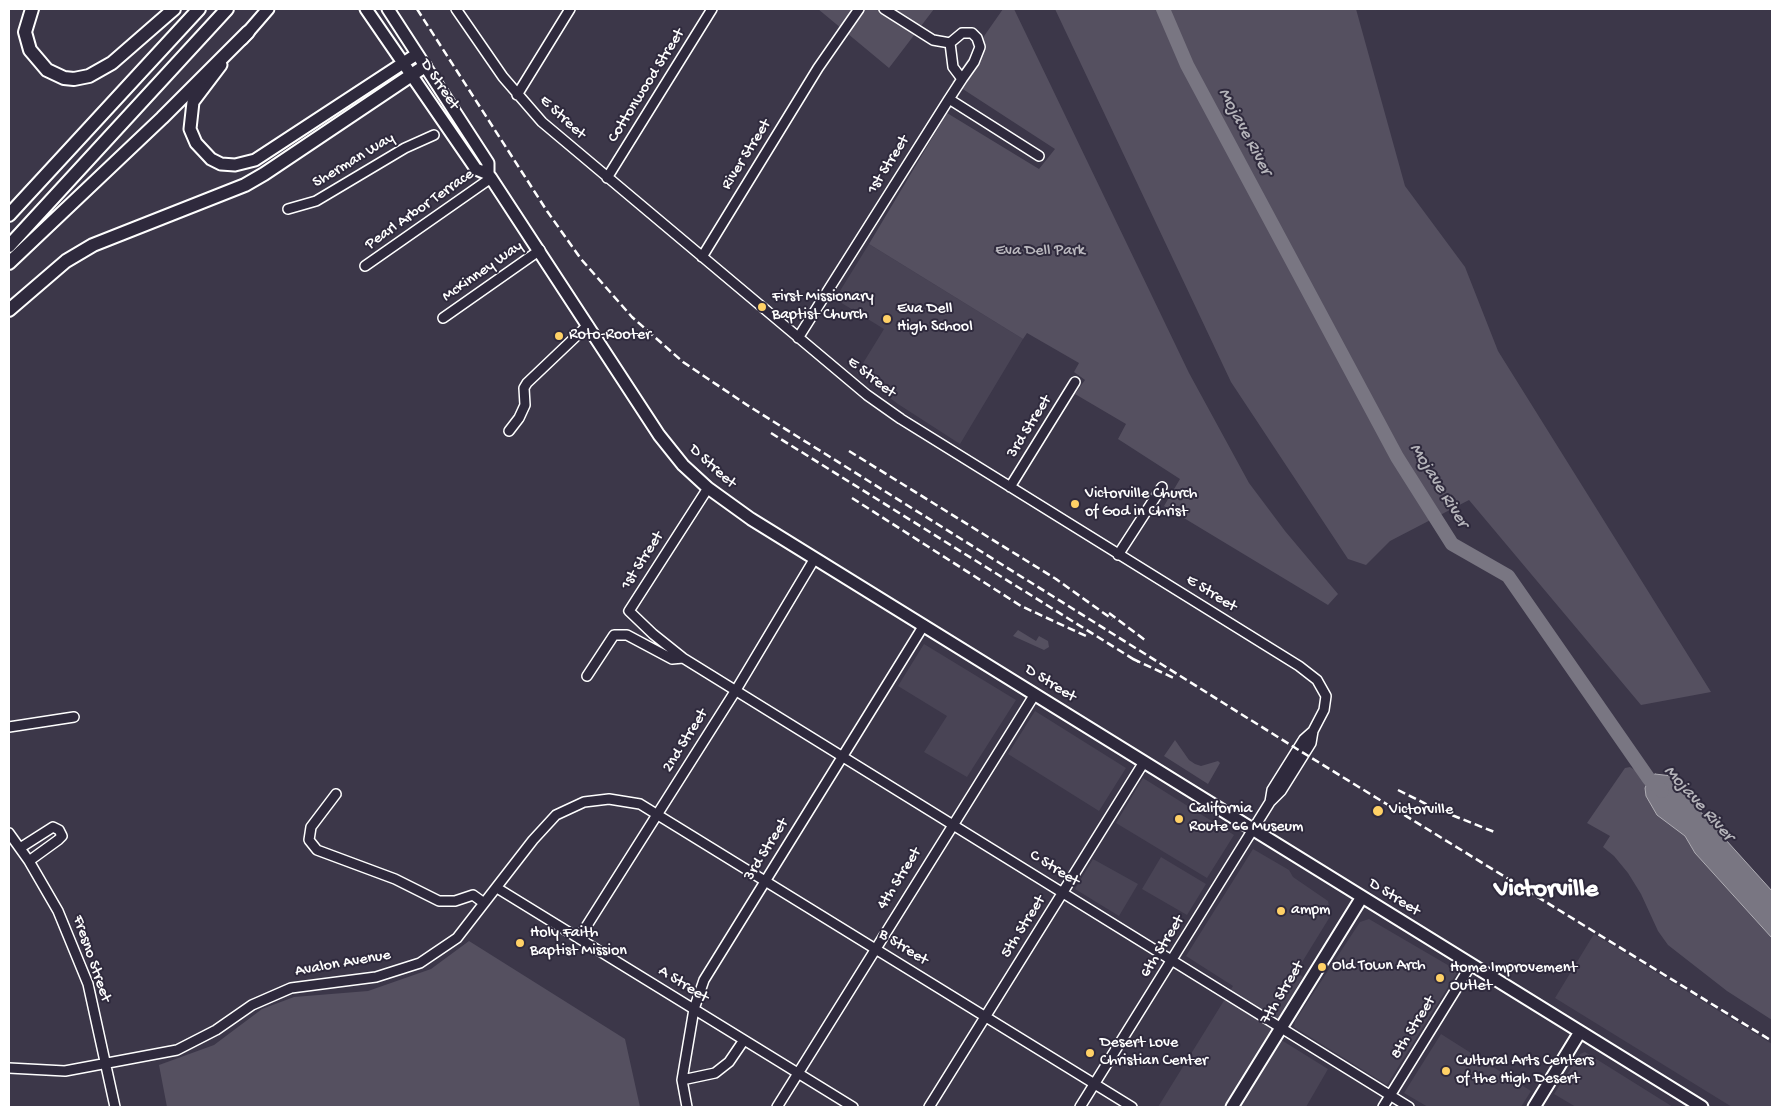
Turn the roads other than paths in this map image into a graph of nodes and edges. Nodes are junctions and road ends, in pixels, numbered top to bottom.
1 (32, 9) edge
2 (174, 9) edge
3 (199, 9) edge
4 (227, 9) edge
5 (268, 9) edge
6 (366, 9) edge
7 (388, 9) edge
8 (456, 9) edge
9 (570, 9) edge
10 (712, 9) edge
11 (859, 9) edge
12 (884, 9) edge
13 (248, 32) junction
14 (950, 43) junction
15 (417, 54) junction
16 (404, 63) junction
17 (425, 66) junction
18 (412, 75) junction
19 (962, 79) junction
20 (517, 95) junction
21 (949, 99) junction
22 (434, 135) dead end
23 (1039, 156) dead end
24 (490, 176) junction
25 (607, 178) junction
26 (288, 209) dead end
27 (9, 215) edge
28 (9, 246) edge
29 (540, 250) junction
30 (702, 257) junction
31 (9, 263) edge
32 (365, 266) dead end
33 (9, 310) edge
34 (443, 318) dead end
35 (588, 325) junction
36 (798, 338) junction
37 (1075, 382) dead end
38 (509, 431) dead end
39 (1010, 487) junction
40 (1162, 487) dead end
41 (708, 488) junction
42 (1118, 555) junction
43 (816, 558) junction
44 (924, 626) junction
45 (683, 658) junction
46 (586, 676) dead end
47 (736, 690) junction
48 (1035, 694) junction
49 (1326, 696) joint
50 (74, 717) dead end
51 (9, 727) edge
52 (843, 757) junction
53 (1144, 762) junction
54 (336, 794) dead end
55 (658, 815) junction
56 (952, 824) junction
57 (1253, 830) junction
58 (9, 833) edge
59 (20, 848) junction
60 (29, 861) junction
61 (765, 881) junction
62 (497, 888) junction
63 (1063, 892) junction
64 (1362, 897) junction
65 (484, 903) junction
66 (579, 938) junction
67 (875, 949) junction
68 (1172, 960) junction
69 (1471, 965) junction
70 (694, 1009) junction
71 (985, 1017) junction
72 (1281, 1027) junction
73 (1580, 1032) junction
74 (744, 1040) junction
75 (107, 1065) junction
76 (9, 1068) edge
77 (799, 1074) junction
78 (682, 1080) junction
79 (1095, 1084) junction
80 (1390, 1096) junction
81 (1688, 1104) edge
82 (115, 1107) edge
83 (687, 1107) edge
84 (777, 1107) edge
85 (853, 1107) edge
86 (929, 1107) edge
87 (1080, 1107) edge
88 (1132, 1107) edge
89 (1232, 1107) edge
90 (1383, 1107) edge
91 (1408, 1107) edge
92 (1534, 1107) edge
93 (1702, 1107) edge

1 - 2 highway
3 - 27 highway
4 - 28 highway
5 - 13 main road
6 - 16 main road, D Street
7 - 15 main road, D Street
8 - 20 street, E Street
9 - 20 street
10 - 25 street, Cottonwood Street
11 - 30 street, River Street
12 - 14 street
13 - 16 main road
13 - 31 highway
14 - 19 street
14 - 19 street, 1st Street
15 - 16 main road
15 - 17 main road, D Street
16 - 18 main road, D Street
17 - 18 highway
17 - 24 main road, D Street
18 - 24 main road, D Street
18 - 33 highway
19 - 21 street, 1st Street
20 - 25 street, E Street
21 - 23 street
21 - 36 street, 1st Street
22 - 26 street, Sherman Way
24 - 29 main road, D Street
24 - 32 street, Pearl Arbor Terrace
25 - 30 street, E Street
29 - 34 street, McKinney Way
29 - 35 main road, D Street
30 - 36 street, E Street
35 - 38 street
35 - 41 main road, D Street
36 - 39 street, E Street
37 - 39 street, 3rd Street
39 - 42 street, E Street
40 - 42 street
41 - 43 main road, D Street
41 - 45 street, 1st Street
42 - 49 street, E Street
43 - 44 main road, D Street
43 - 47 street, 2nd Street
44 - 48 main road, D Street
44 - 52 street, 3rd Street
45 - 46 street
45 - 47 street, C Street
47 - 52 street, C Street
47 - 55 street, 2nd Street
48 - 53 main road, D Street
48 - 56 street, 4th Street
49 - 57 street, 6th Street
50 - 51 street
52 - 56 street, C Street
52 - 61 street, 3rd Street
53 - 57 main road, D Street
53 - 63 street, 5th Street
54 - 65 street
55 - 61 street, B Street
55 - 62 street, Avalon Avenue
55 - 66 street, 2nd Street
56 - 63 street, C Street
56 - 67 street, 4th Street
57 - 64 main road, D Street
57 - 68 street, 6th Street
58 - 59 street, Fresno Street
59 - 60 street, Fresno Street
59 - 60 street
60 - 75 street, Fresno Street
61 - 67 street, B Street
61 - 70 street, 3rd Street
62 - 65 street, Avalon Avenue
62 - 66 street, A Street
63 - 68 street, C Street
63 - 71 street, 5th Street
64 - 69 main road, D Street
64 - 72 main road, 7th Street
65 - 75 street, Avalon Avenue
66 - 70 street, A Street
67 - 71 street, B Street
67 - 77 street, 4th Street
68 - 72 street, C Street
68 - 79 street, 6th Street
69 - 73 main road, D Street
69 - 80 street, 8th Street
70 - 74 street, A Street
70 - 78 street, 3rd Street
71 - 79 street, B Street
71 - 86 street, 5th Street
72 - 80 street, C Street
72 - 89 main road, 7th Street
73 - 81 main road, D Street
73 - 92 main road
74 - 77 street, A Street
74 - 78 street
75 - 76 street, Avalon Avenue
75 - 82 street, Fresno Street
77 - 84 street, 4th Street
77 - 85 street, A Street
78 - 83 street, 3rd Street
79 - 87 street, 6th Street
79 - 88 street, B Street
80 - 90 street, 8th Street
80 - 91 street, C Street
81 - 93 main road, D Street

